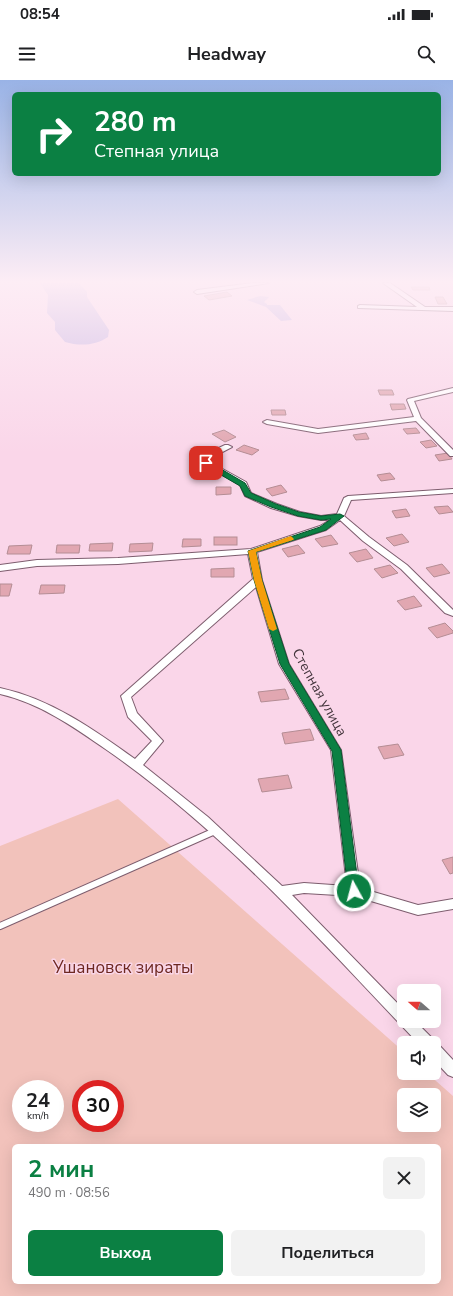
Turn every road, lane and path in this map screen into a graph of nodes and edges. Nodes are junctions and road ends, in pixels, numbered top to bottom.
1 (453, 390) edge
2 (418, 419) junction
3 (267, 422) dead end
4 (228, 447) dead end
5 (453, 454) edge
6 (453, 491) edge
7 (340, 516) junction
8 (252, 551) junction
9 (0, 568) edge
10 (258, 580) junction
11 (453, 613) edge
12 (0, 692) edge
13 (136, 765) junction
14 (216, 830) junction
15 (280, 891) junction
16 (354, 891) junction
17 (453, 904) edge
18 (0, 926) edge
19 (397, 1012) edge
20 (413, 1028) edge
21 (420, 1036) edge
22 (441, 1057) edge
23 (453, 1070) edge

1 - 2 street
2 - 3 street
2 - 5 street
4 - 7 street
6 - 7 street
7 - 8 street
7 - 11 street
8 - 9 street
8 - 10 street, Степная улица
10 - 13 street
10 - 16 street, Степная улица
12 - 13 street
13 - 14 street
14 - 15 street
14 - 18 lane
15 - 16 street
15 - 19 street
16 - 17 street
20 - 21 street
22 - 23 street

